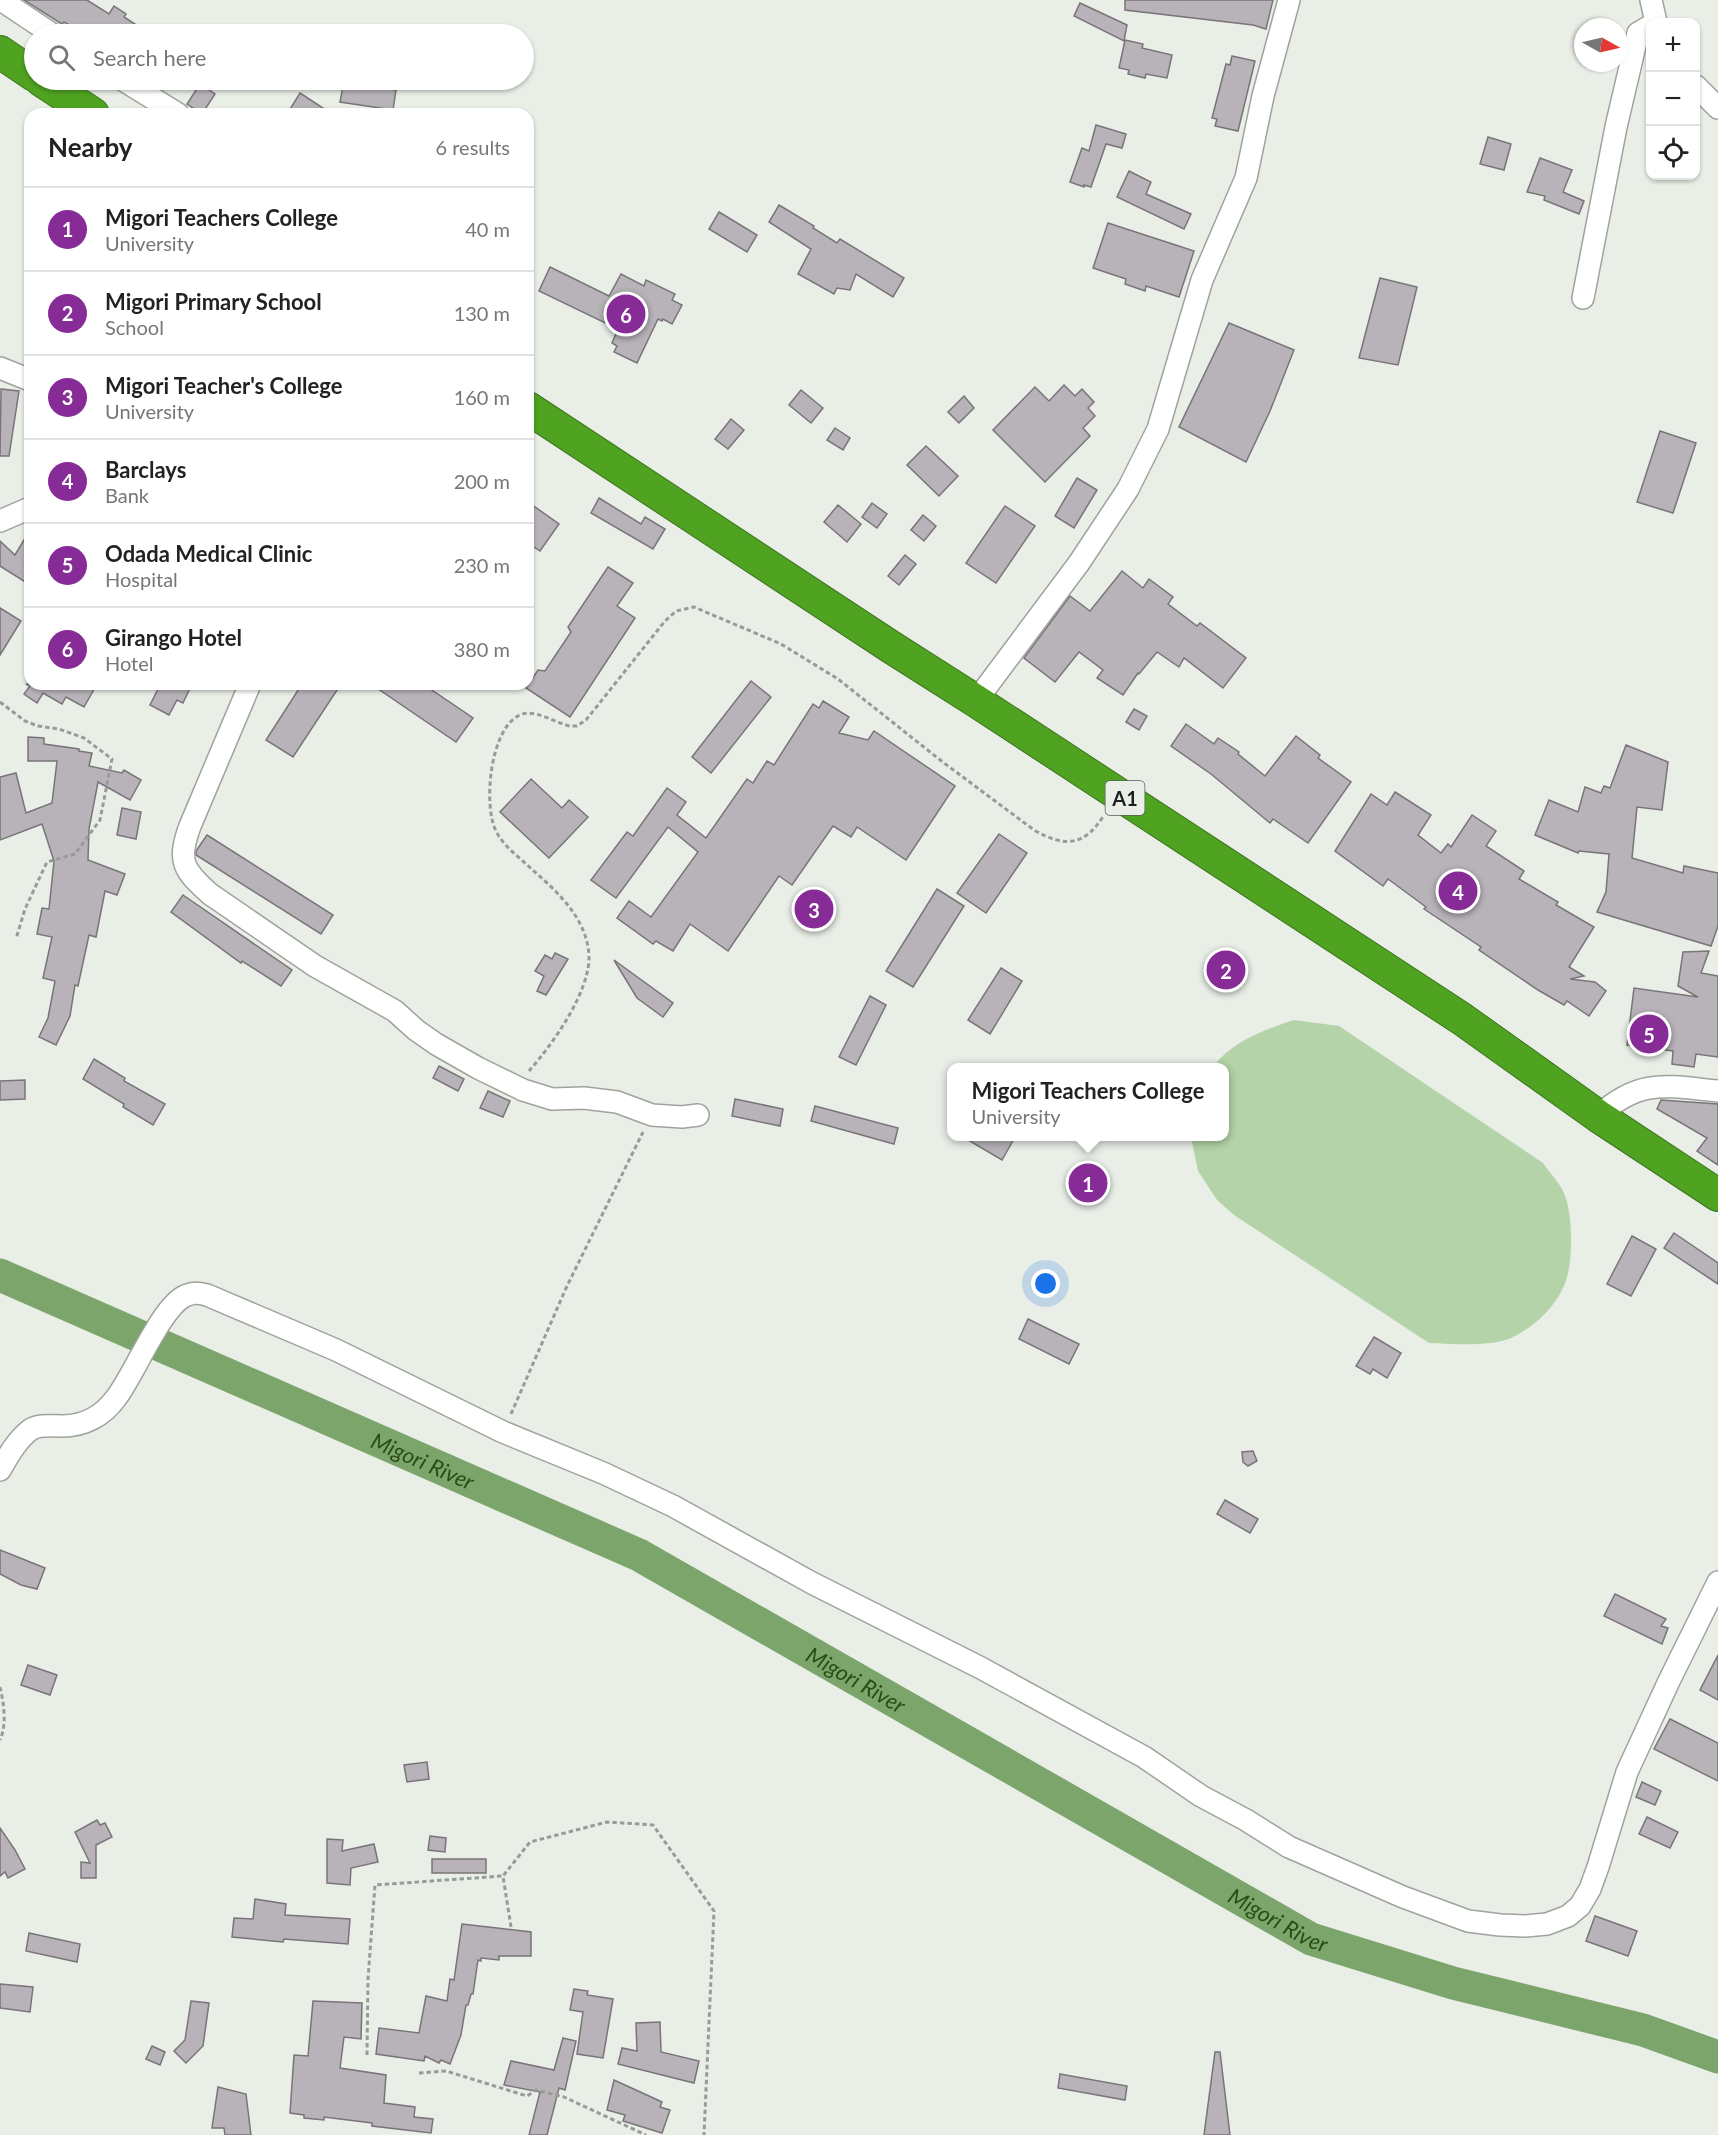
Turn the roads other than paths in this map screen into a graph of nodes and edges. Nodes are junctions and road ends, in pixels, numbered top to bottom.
1 (1, 0) edge
2 (1289, 0) edge
3 (1651, 0) edge
4 (1655, 18) edge
5 (37, 24) edge
6 (1646, 28) edge
7 (0, 52) edge
8 (24, 68) edge
9 (56, 90) edge
10 (139, 90) edge
11 (1700, 91) edge
12 (84, 108) edge
13 (168, 108) edge
14 (1718, 108) edge
15 (1583, 298) dead end
16 (0, 368) edge
17 (24, 378) edge
18 (534, 412) edge
19 (24, 511) edge
20 (0, 521) edge
21 (248, 690) edge
22 (976, 701) junction
23 (1718, 1090) edge
24 (698, 1115) dead end
25 (1598, 1116) junction
26 (1718, 1195) edge
27 (0, 1470) edge
28 (1718, 1582) edge

1 - 5 street
2 - 22 street
3 - 4 street
6 - 15 street
7 - 8 highway
9 - 12 highway
10 - 13 street
11 - 14 street
16 - 17 street
18 - 22 highway, A1
19 - 20 street
21 - 24 street
22 - 25 highway, A1
23 - 25 street
25 - 26 highway, A1
27 - 28 street

